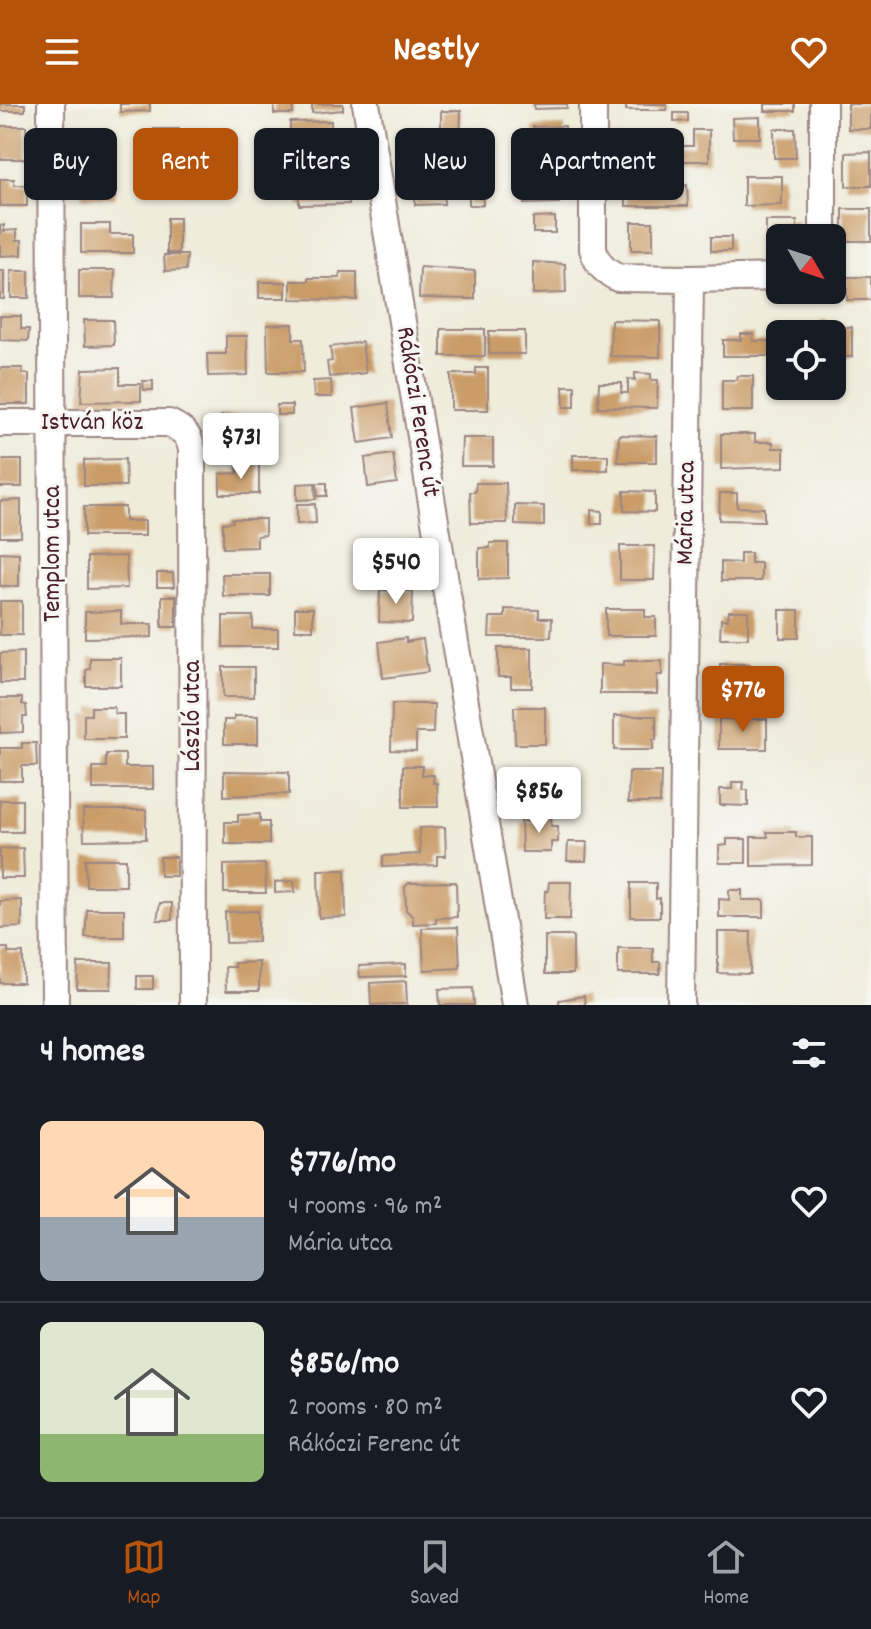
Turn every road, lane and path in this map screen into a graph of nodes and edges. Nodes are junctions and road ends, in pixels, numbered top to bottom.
1 (51, 104) edge
2 (366, 104) edge
3 (593, 104) edge
4 (823, 104) edge
5 (823, 224) edge
6 (766, 277) edge
7 (690, 279) junction
8 (0, 423) edge
9 (53, 423) junction
10 (182, 430) joint
11 (55, 1005) edge
12 (193, 1005) edge
13 (515, 1005) edge
14 (681, 1005) edge

1 - 9 street, Templom utca
2 - 13 street, Rákóczi Ferenc út
3 - 7 street
4 - 5 street
6 - 7 street
7 - 14 street, Mária utca
8 - 9 street, István köz
9 - 10 street, István köz
9 - 11 street, Templom utca
10 - 12 street, László utca

